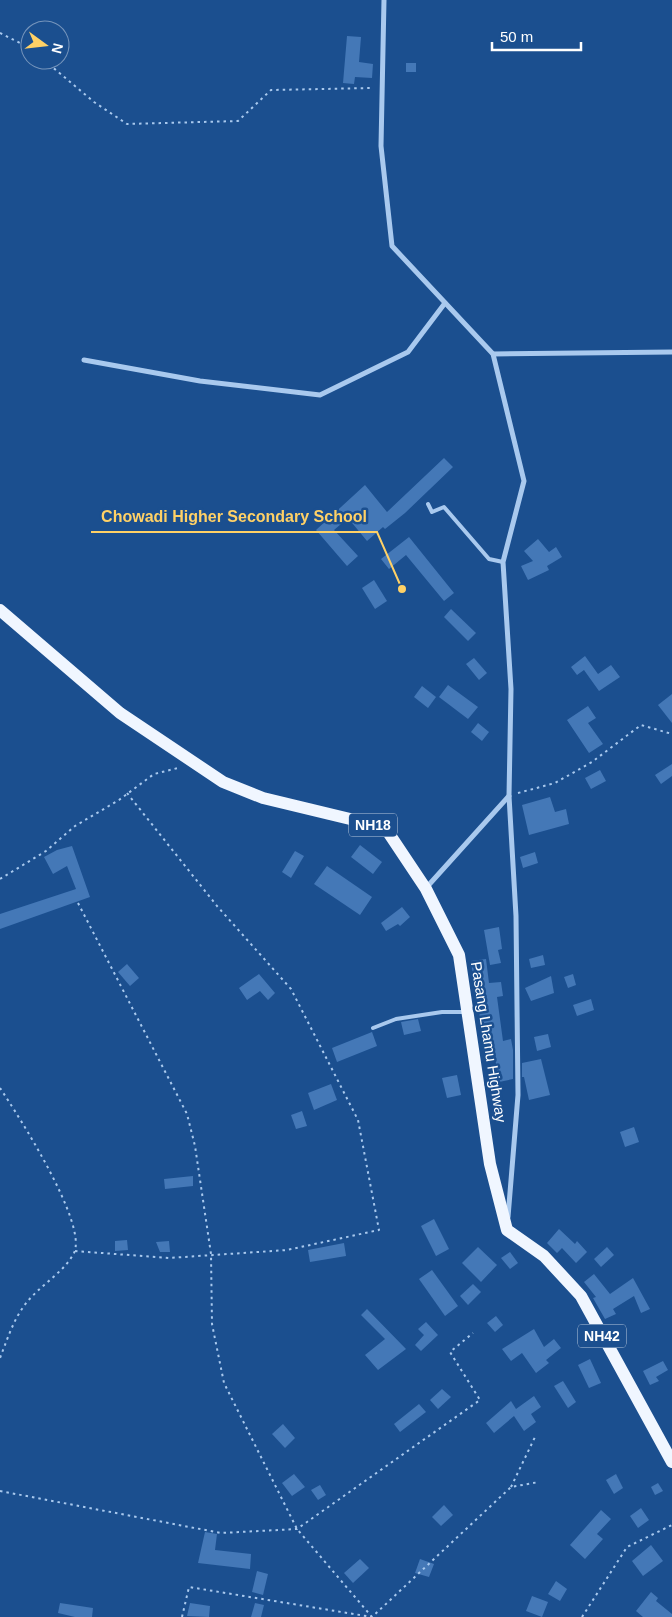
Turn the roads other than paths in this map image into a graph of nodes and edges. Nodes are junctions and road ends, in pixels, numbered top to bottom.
1 (384, 0) edge
2 (445, 303) junction
3 (672, 352) edge
4 (493, 354) junction
5 (84, 360) dead end
6 (428, 504) dead end
7 (503, 562) junction
8 (0, 610) edge
9 (510, 796) junction
10 (426, 889) junction
11 (467, 1011) junction
12 (372, 1028) dead end
13 (507, 1230) junction
14 (672, 1462) edge

1 - 2 street
2 - 4 street
2 - 5 street
3 - 4 street
4 - 7 street
6 - 7 lane
7 - 9 street
8 - 10 main road, Pasang Lhamu Highway / NH18
9 - 10 street
9 - 13 street
10 - 11 main road, Pasang Lhamu Highway / NH18
11 - 12 lane
11 - 13 main road, Pasang Lhamu Highway / NH18
13 - 14 main road, NH42

